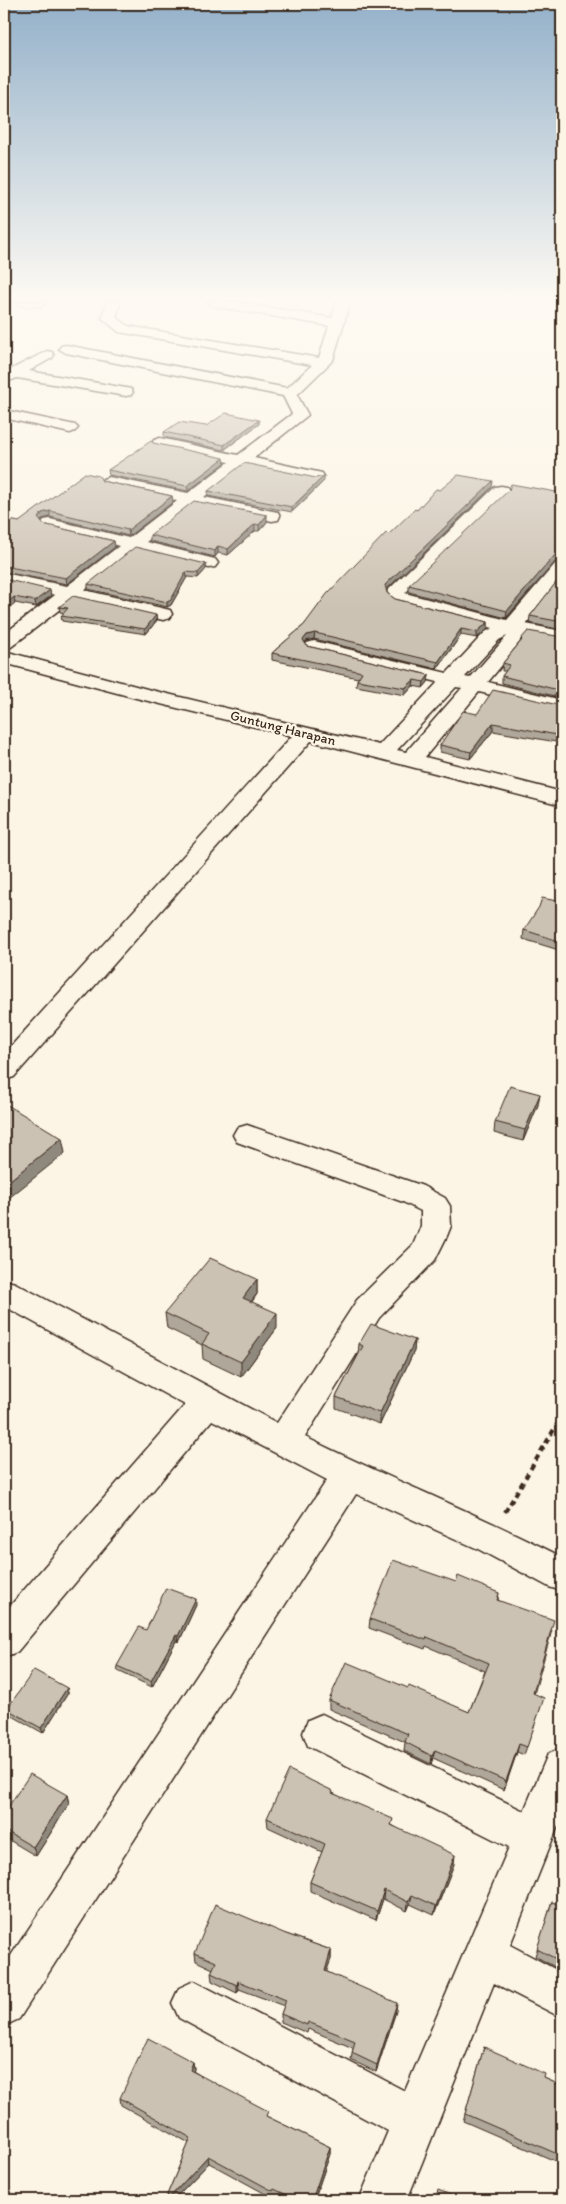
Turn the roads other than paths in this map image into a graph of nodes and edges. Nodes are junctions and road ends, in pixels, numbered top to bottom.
1 (295, 405) edge
2 (4, 414) edge
3 (70, 428) dead end
4 (160, 443) edge
5 (242, 462) junction
6 (316, 476) edge
7 (109, 482) edge
8 (500, 491) dead end
9 (193, 499) junction
10 (272, 516) dead end
11 (50, 524) edge
12 (131, 544) junction
13 (209, 563) dead end
14 (562, 567) edge
15 (4, 578) edge
16 (69, 592) junction
17 (162, 614) dead end
18 (513, 625) junction
19 (562, 637) edge
20 (4, 643) edge
21 (314, 647) edge
22 (4, 657) edge
23 (450, 681) junction
24 (475, 686) junction
25 (562, 706) edge
26 (306, 733) junction
27 (383, 753) junction
28 (411, 760) junction
29 (562, 798) edge
30 (4, 1071) edge
31 (247, 1135) dead end
32 (4, 1292) edge
33 (208, 1402) junction
34 (283, 1442) junction
35 (349, 1476) junction
36 (562, 1575) edge
37 (4, 1640) edge
38 (322, 1733) dead end
39 (562, 1768) edge
40 (533, 1837) junction
41 (485, 1955) junction
42 (562, 1996) edge
43 (194, 2003) dead end
44 (4, 2004) edge
45 (416, 2121) junction
46 (383, 2200) edge

1 - 5 street
2 - 3 street
4 - 5 street
5 - 6 street
5 - 9 street
7 - 9 street
8 - 18 street
9 - 10 street
9 - 12 street
11 - 12 street
12 - 13 street
12 - 16 street
14 - 18 street
15 - 16 street
16 - 17 street
16 - 20 street
18 - 19 street
18 - 23 street
18 - 24 street
21 - 23 street
22 - 26 street, Guntung Harapan
23 - 24 street
23 - 27 street
24 - 25 street
24 - 28 street
26 - 27 street, Guntung Harapan
26 - 30 street
27 - 28 street, Guntung Harapan
28 - 29 street, Guntung Harapan
31 - 34 street
32 - 33 street
33 - 34 street
33 - 37 street
34 - 35 street
35 - 36 street
35 - 44 street
38 - 40 street
39 - 40 street
40 - 41 street
41 - 42 street
41 - 45 street
43 - 45 street
45 - 46 street

